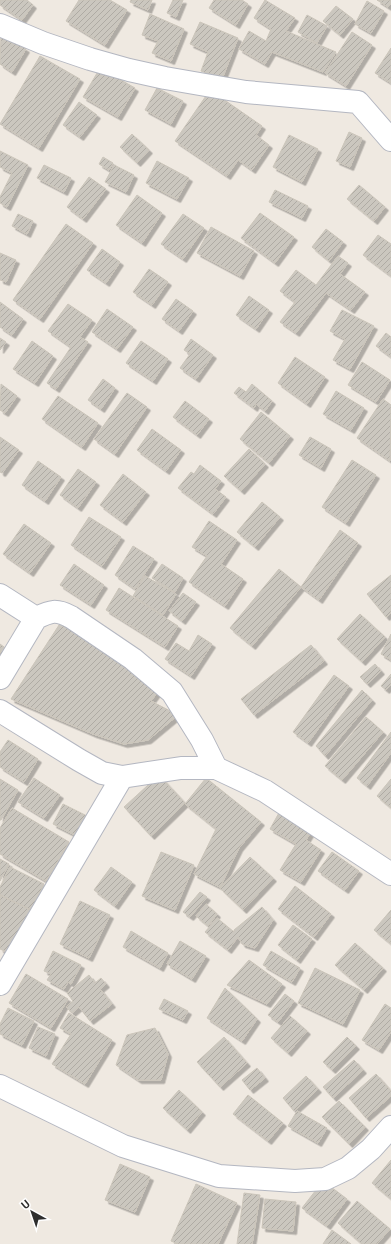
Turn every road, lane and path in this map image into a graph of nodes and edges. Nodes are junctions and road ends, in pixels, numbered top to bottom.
1 (0, 25) edge
2 (391, 140) edge
3 (0, 595) edge
4 (36, 618) junction
5 (0, 678) edge
6 (0, 711) edge
7 (216, 768) junction
8 (122, 777) junction
9 (391, 874) edge
10 (0, 984) edge
11 (0, 1086) edge
12 (391, 1127) edge

1 - 2 street
3 - 4 street
4 - 5 street
4 - 7 street
6 - 8 street
7 - 8 street
7 - 9 street
8 - 10 street
11 - 12 street

